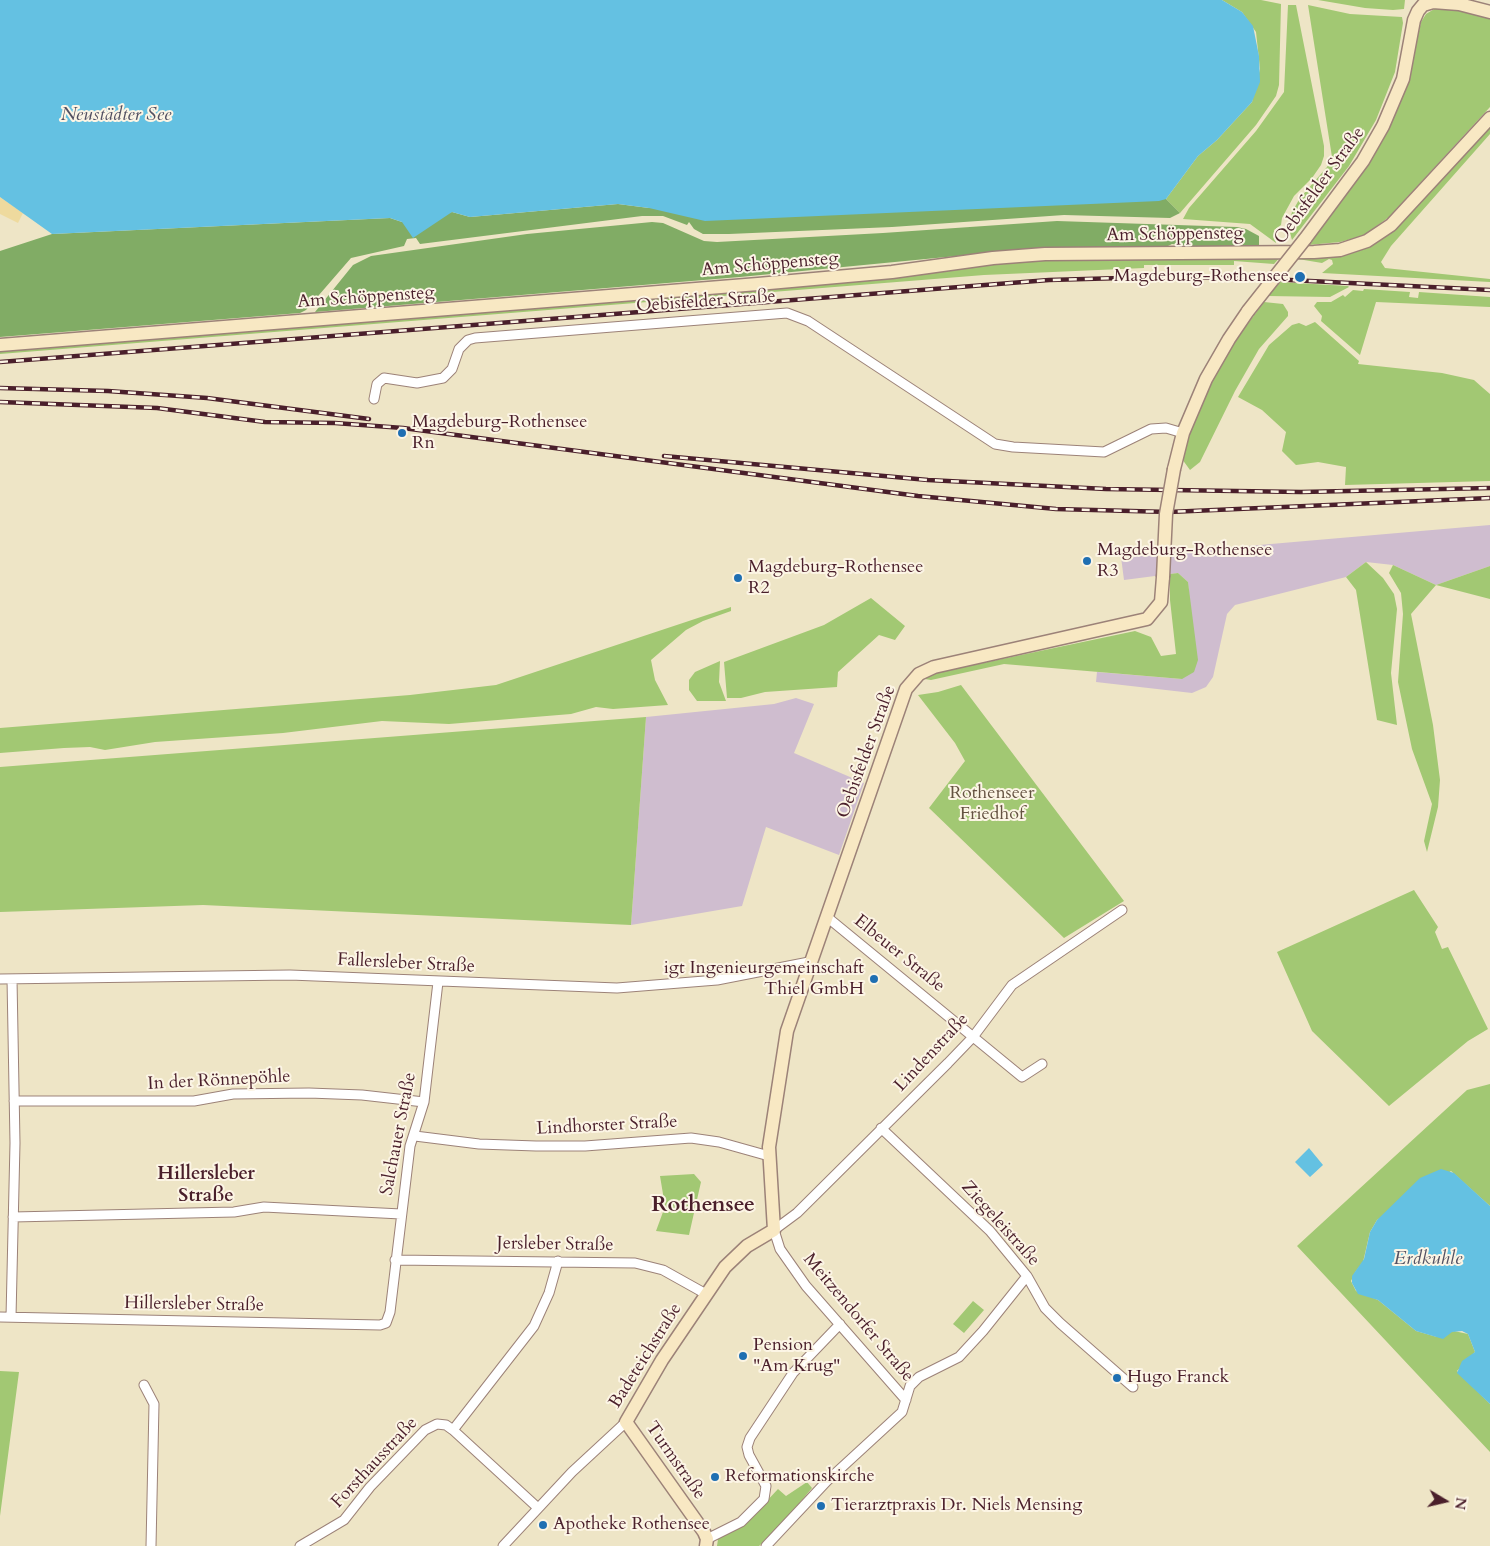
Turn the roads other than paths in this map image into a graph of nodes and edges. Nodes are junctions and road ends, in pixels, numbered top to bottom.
1 (1490, 12) edge
2 (1490, 118) edge
3 (0, 344) edge
4 (374, 399) dead end
5 (1183, 433) junction
6 (1122, 910) dead end
7 (827, 916) junction
8 (809, 962) junction
9 (12, 979) junction
10 (0, 980) edge
11 (438, 982) junction
12 (973, 1037) junction
13 (1042, 1064) dead end
14 (14, 1101) junction
15 (424, 1102) junction
16 (881, 1128) junction
17 (414, 1136) junction
18 (769, 1156) junction
19 (401, 1214) junction
20 (13, 1217) junction
21 (774, 1230) junction
22 (395, 1260) junction
23 (558, 1261) junction
24 (1027, 1276) junction
25 (706, 1294) junction
26 (0, 1317) edge
27 (11, 1317) junction
28 (387, 1321) joint
29 (840, 1324) junction
30 (144, 1385) dead end
31 (1133, 1387) dead end
32 (906, 1400) junction
33 (626, 1422) junction
34 (452, 1430) junction
35 (538, 1508) junction
36 (707, 1542) edge
37 (151, 1546) edge
38 (300, 1546) edge
39 (503, 1546) edge
40 (766, 1546) edge

1 - 5 street, Oebisfelder Straße, bridge
2 - 3 street, Am Schöppensteg
4 - 5 street, Oebisfelder Straße
5 - 7 street, Oebisfelder Straße, bridge
6 - 12 street, Lindenstraße
7 - 8 street, Oebisfelder Straße
7 - 12 street, Elbeuer Straße
8 - 11 street, Fallersleber Straße
8 - 18 street, Oebisfelder Straße
9 - 10 street, Fallersleber Straße
9 - 11 street, Fallersleber Straße
9 - 14 street
11 - 15 street, Salchauer Straße
12 - 13 street, Elbeuer Straße
12 - 16 street, Lindenstraße
14 - 15 street, In der Rönnepöhle
14 - 20 street
15 - 17 street, Salchauer Straße
16 - 21 street, Lindenstraße
16 - 24 street, Ziegeleistraße
17 - 18 street, Lindhorster Straße
17 - 19 street, Salchauer Straße
18 - 21 street, Oebisfelder Straße
19 - 20 street
19 - 22 street, Salchauer Straße
20 - 27 street
21 - 25 street, Badeteichstraße
21 - 29 street, Meitzendorfer Straße
22 - 23 street, Jersleber Straße
22 - 28 street, Salchauer Straße
23 - 25 street, Jersleber Straße
23 - 34 street
24 - 31 street, Ziegeleistraße
24 - 32 street
25 - 33 street, Badeteichstraße
26 - 27 street, Hillersleber Straße
27 - 28 street, Hillersleber Straße
29 - 32 street, Meitzendorfer Straße
29 - 36 street
30 - 37 street
32 - 40 street
33 - 35 street, Badeteichstraße
33 - 36 street, Turmstraße
34 - 35 street
34 - 38 street, Forsthausstraße
35 - 39 street, Badeteichstraße

